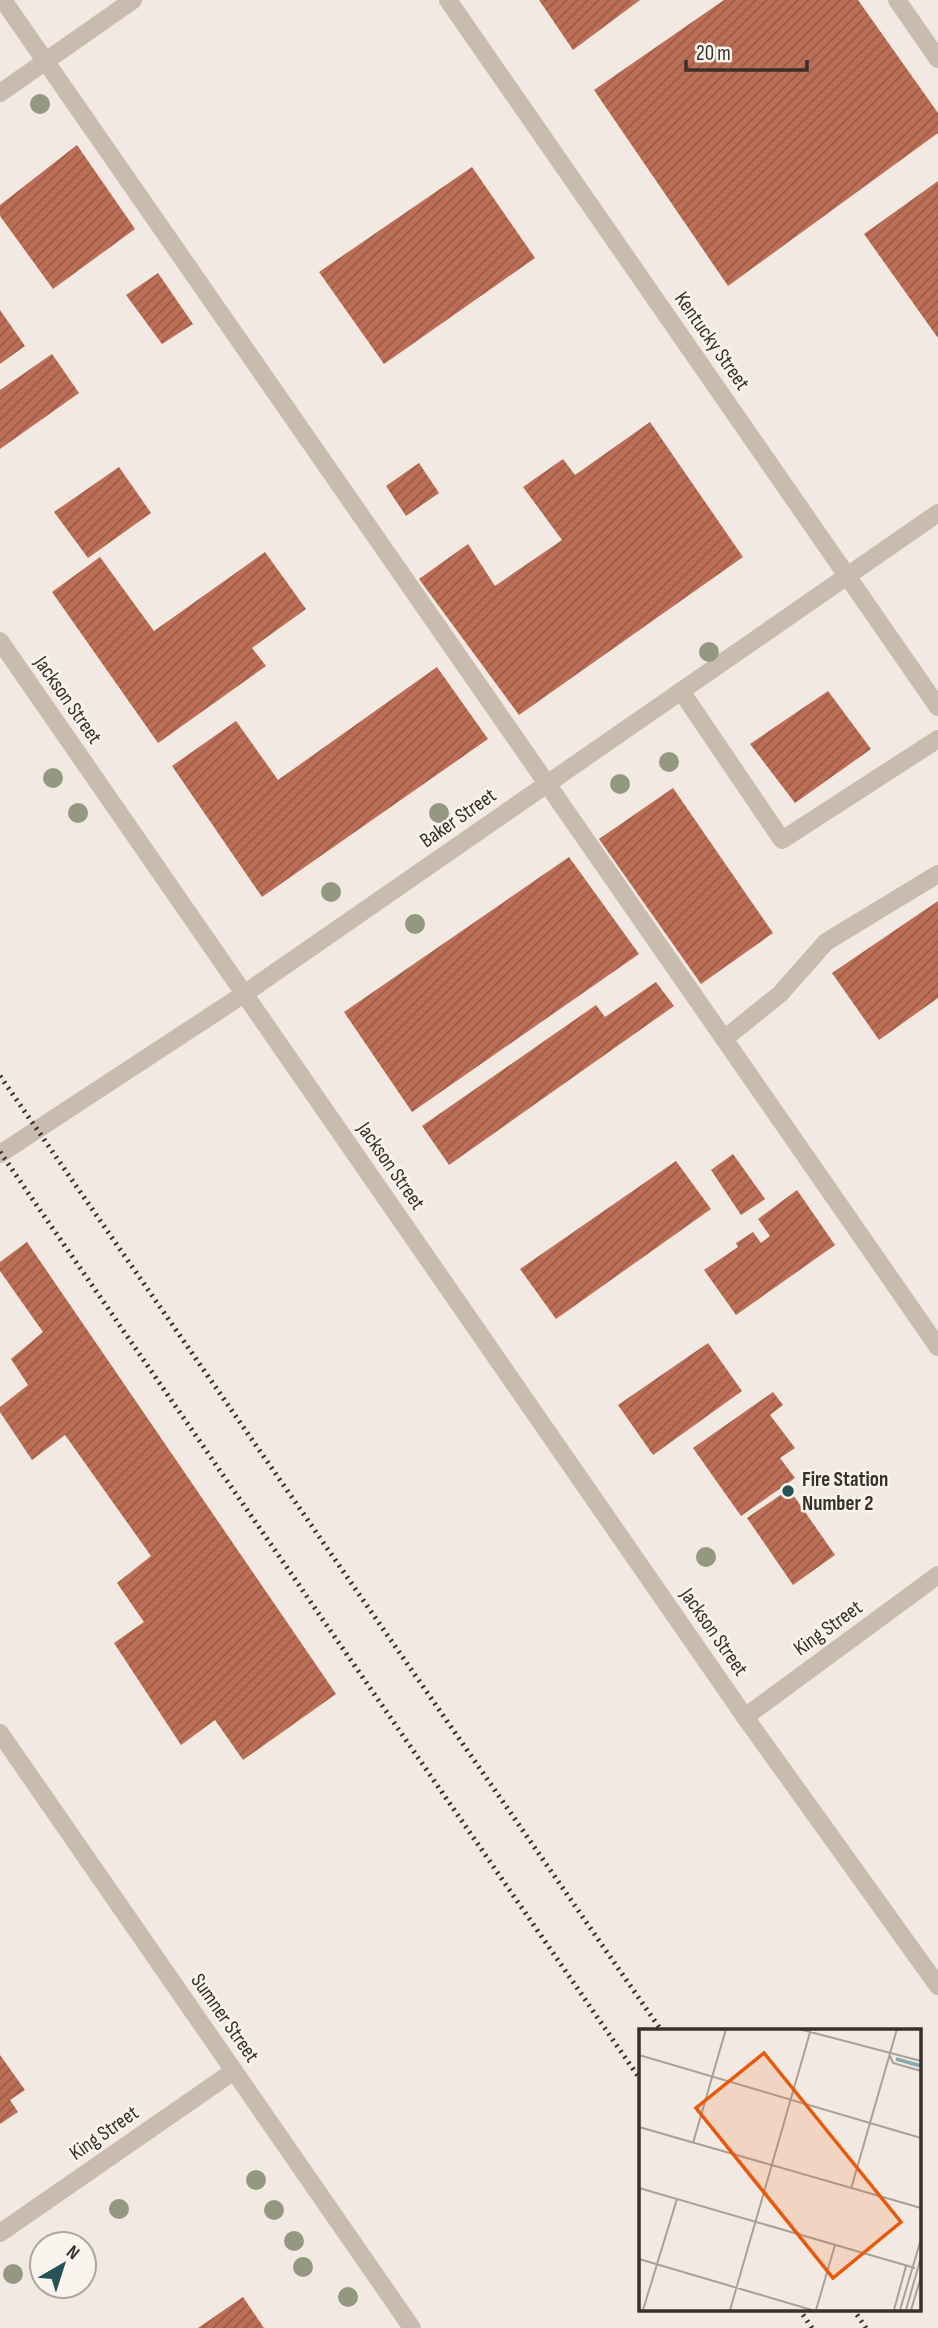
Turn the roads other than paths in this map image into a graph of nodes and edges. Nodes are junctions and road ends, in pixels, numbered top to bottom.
1 (3, 0) edge
2 (134, 0) edge
3 (448, 0) edge
4 (897, 0) edge
5 (938, 59) edge
6 (46, 61) junction
7 (0, 93) edge
8 (938, 513) edge
9 (847, 576) junction
10 (0, 641) edge
11 (681, 691) junction
12 (938, 707) edge
13 (938, 739) edge
14 (548, 783) junction
15 (938, 874) edge
16 (244, 994) junction
17 (724, 1039) junction
18 (0, 1154) edge
19 (938, 1347) edge
20 (938, 1576) edge
21 (745, 1717) junction
22 (0, 1733) edge
23 (938, 1986) edge
24 (234, 2071) junction
25 (0, 2233) edge
26 (412, 2328) edge

1 - 6 street
2 - 6 street
3 - 9 street, Kentucky Street
4 - 5 street
6 - 7 street
6 - 14 street
8 - 9 street, Baker Street
9 - 11 street, Baker Street
9 - 12 street, Kentucky Street
10 - 16 street, Jackson Street
11 - 13 street
11 - 14 street, Baker Street
14 - 16 street, Baker Street
14 - 17 street
15 - 17 street
16 - 18 street, Baker Street
16 - 21 street, Jackson Street
17 - 19 street
20 - 21 street, King Street
21 - 23 street, Jackson Street
22 - 24 street, Sumner Street
24 - 25 street, King Street
24 - 26 street, Sumner Street

